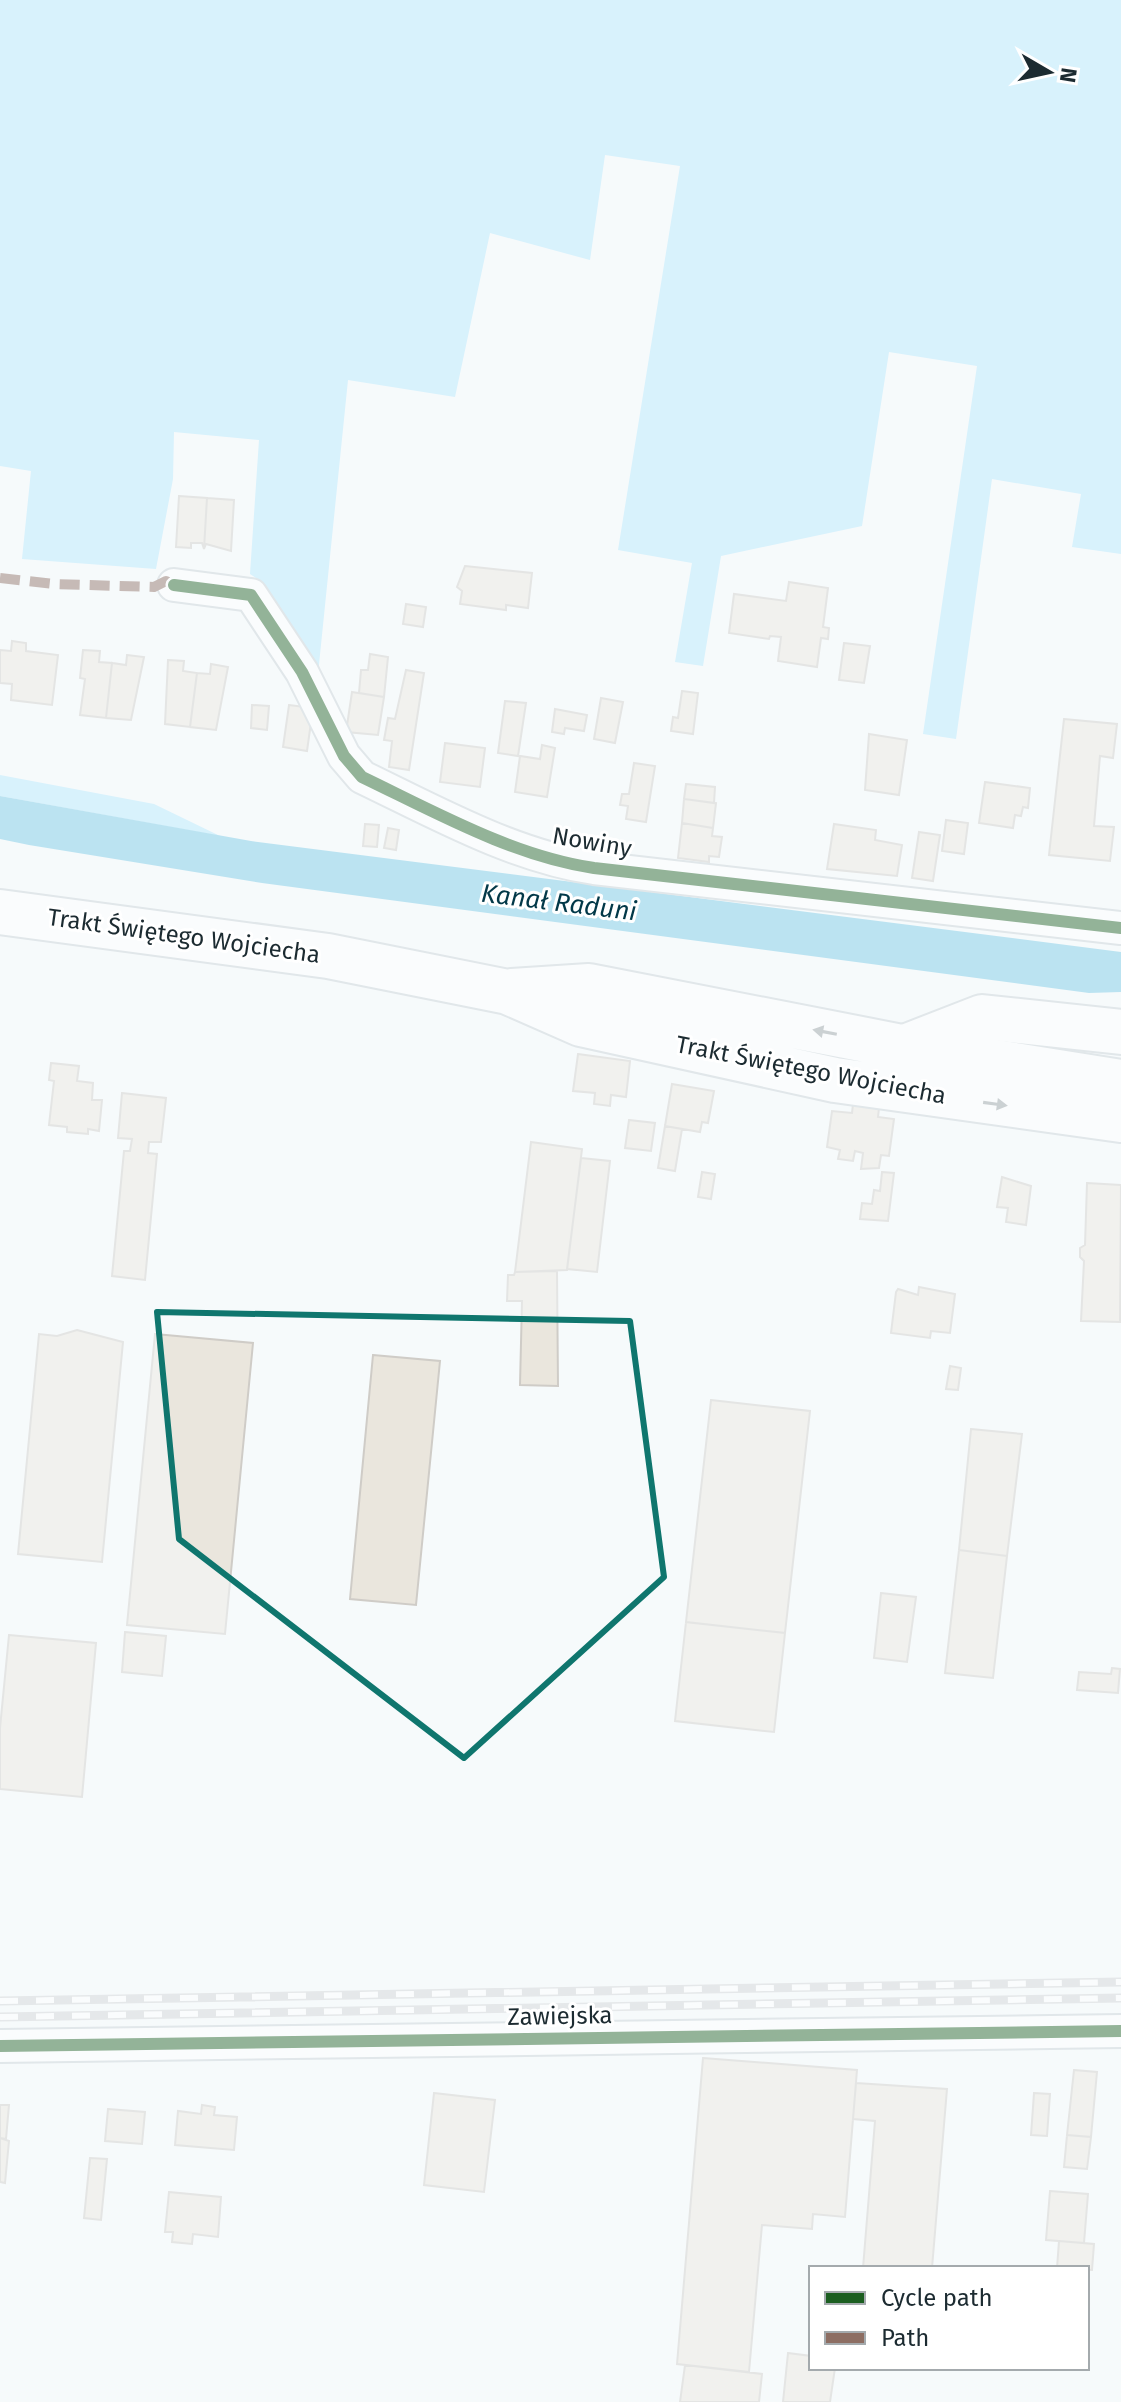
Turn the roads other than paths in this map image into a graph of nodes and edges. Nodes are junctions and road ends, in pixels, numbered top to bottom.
1 (174, 585) dead end
2 (0, 912) edge
3 (1121, 928) edge
4 (508, 992) junction
5 (1121, 1032) edge
6 (902, 1047) junction
7 (835, 1080) junction
8 (1121, 1082) edge
9 (1121, 1120) edge
10 (1121, 2031) edge
11 (0, 2046) edge

1 - 3 street, Nowiny
2 - 4 main road, Trakt Świętego Wojciecha
6 -> 4 main road, Trakt Świętego Wojciecha
4 - 7 main road, Trakt Świętego Wojciecha
5 - 6 main road
6 - 7 main road
6 - 8 main road, Trakt Świętego Wojciecha
7 -> 9 main road, Trakt Świętego Wojciecha
10 - 11 street, Zawiejska

